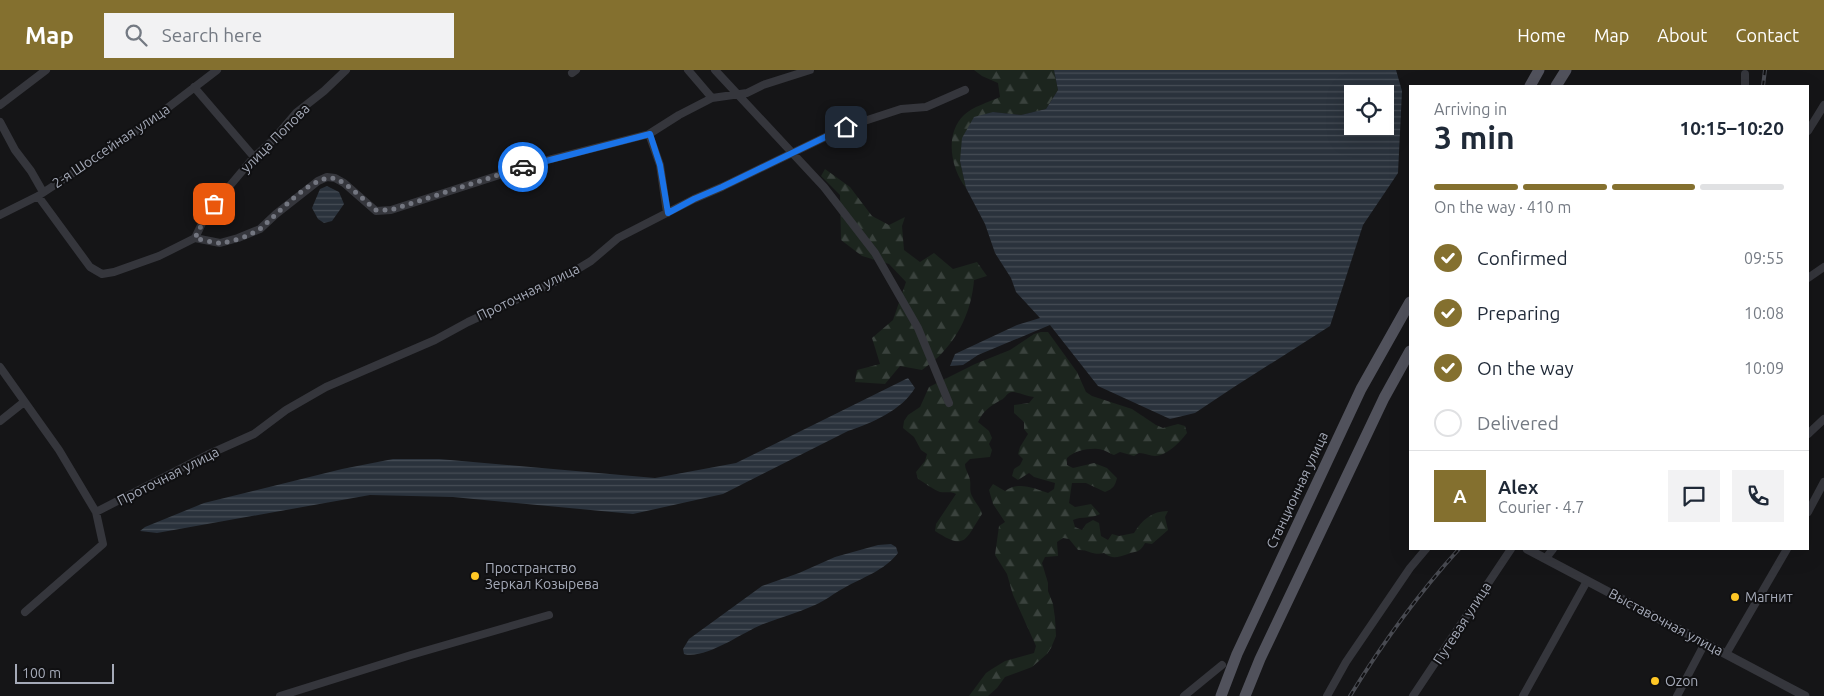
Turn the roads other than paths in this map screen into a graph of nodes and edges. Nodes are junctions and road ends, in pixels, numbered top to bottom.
1 (46, 70) edge
2 (217, 70) edge
3 (346, 70) edge
4 (688, 70) edge
5 (715, 70) edge
6 (810, 70) edge
7 (1539, 70) edge
8 (1566, 70) edge
9 (1745, 74) dead end
10 (1531, 85) edge
11 (1557, 85) edge
12 (1745, 85) edge
13 (194, 87) junction
14 (965, 90) dead end
15 (738, 93) junction
16 (712, 98) junction
17 (1824, 105) edge
18 (0, 106) edge
19 (0, 122) edge
20 (1809, 129) edge
21 (650, 134) junction
22 (793, 153) junction
23 (254, 157) junction
24 (40, 194) junction
25 (668, 213) junction
26 (0, 215) edge
27 (195, 238) junction
28 (1824, 267) edge
29 (1809, 277) edge
30 (1409, 304) edge
31 (1409, 353) edge
32 (0, 367) edge
33 (24, 402) junction
34 (949, 403) dead end
35 (1824, 419) edge
36 (0, 421) edge
37 (1809, 433) edge
38 (1824, 482) edge
39 (1809, 510) edge
40 (96, 512) junction
41 (1425, 550) edge
42 (1510, 550) edge
43 (1529, 550) edge
44 (1552, 550) edge
45 (1785, 550) edge
46 (1546, 558) junction
47 (1587, 581) junction
48 (25, 612) dead end
49 (549, 615) dead end
50 (1706, 643) junction
51 (1726, 654) junction
52 (1222, 665) dead end
53 (280, 696) edge
54 (1184, 696) edge
55 (1221, 696) edge
56 (1245, 696) edge
57 (1327, 696) edge
58 (1413, 696) edge
59 (1523, 696) edge
60 (1677, 696) edge
61 (1805, 696) edge

1 - 18 street
2 - 13 street, 2-я Шоссейная улица
3 - 23 street, улица Попова
4 - 16 street
5 - 15 street
6 - 15 street
7 - 10 main road
8 - 11 main road
9 - 12 street
13 - 23 street
13 - 24 street, 2-я Шоссейная улица
14 - 22 street, Проточная улица
15 - 16 street
15 - 22 street
16 - 21 street
17 - 20 street
19 - 24 street
21 - 25 street
21 - 27 street
22 - 25 street, Проточная улица
22 - 34 street
23 - 27 street, улица Попова
24 - 26 street, 2-я Шоссейная улица
24 - 27 street
25 - 40 street, Проточная улица
28 - 29 street
30 - 55 main road, Станционная улица
31 - 56 main road
32 - 33 street
33 - 36 street
33 - 40 street
35 - 37 street
38 - 39 street
40 - 48 street
41 - 57 street
42 - 58 street, Путевая улица
43 - 46 street, Выставочная улица
44 - 46 street
45 - 51 street
46 - 47 street, Выставочная улица
47 - 50 street, Выставочная улица
47 - 59 street
49 - 53 street
50 - 51 street, Выставочная улица
50 - 60 street
51 - 61 street, Выставочная улица
52 - 54 street

